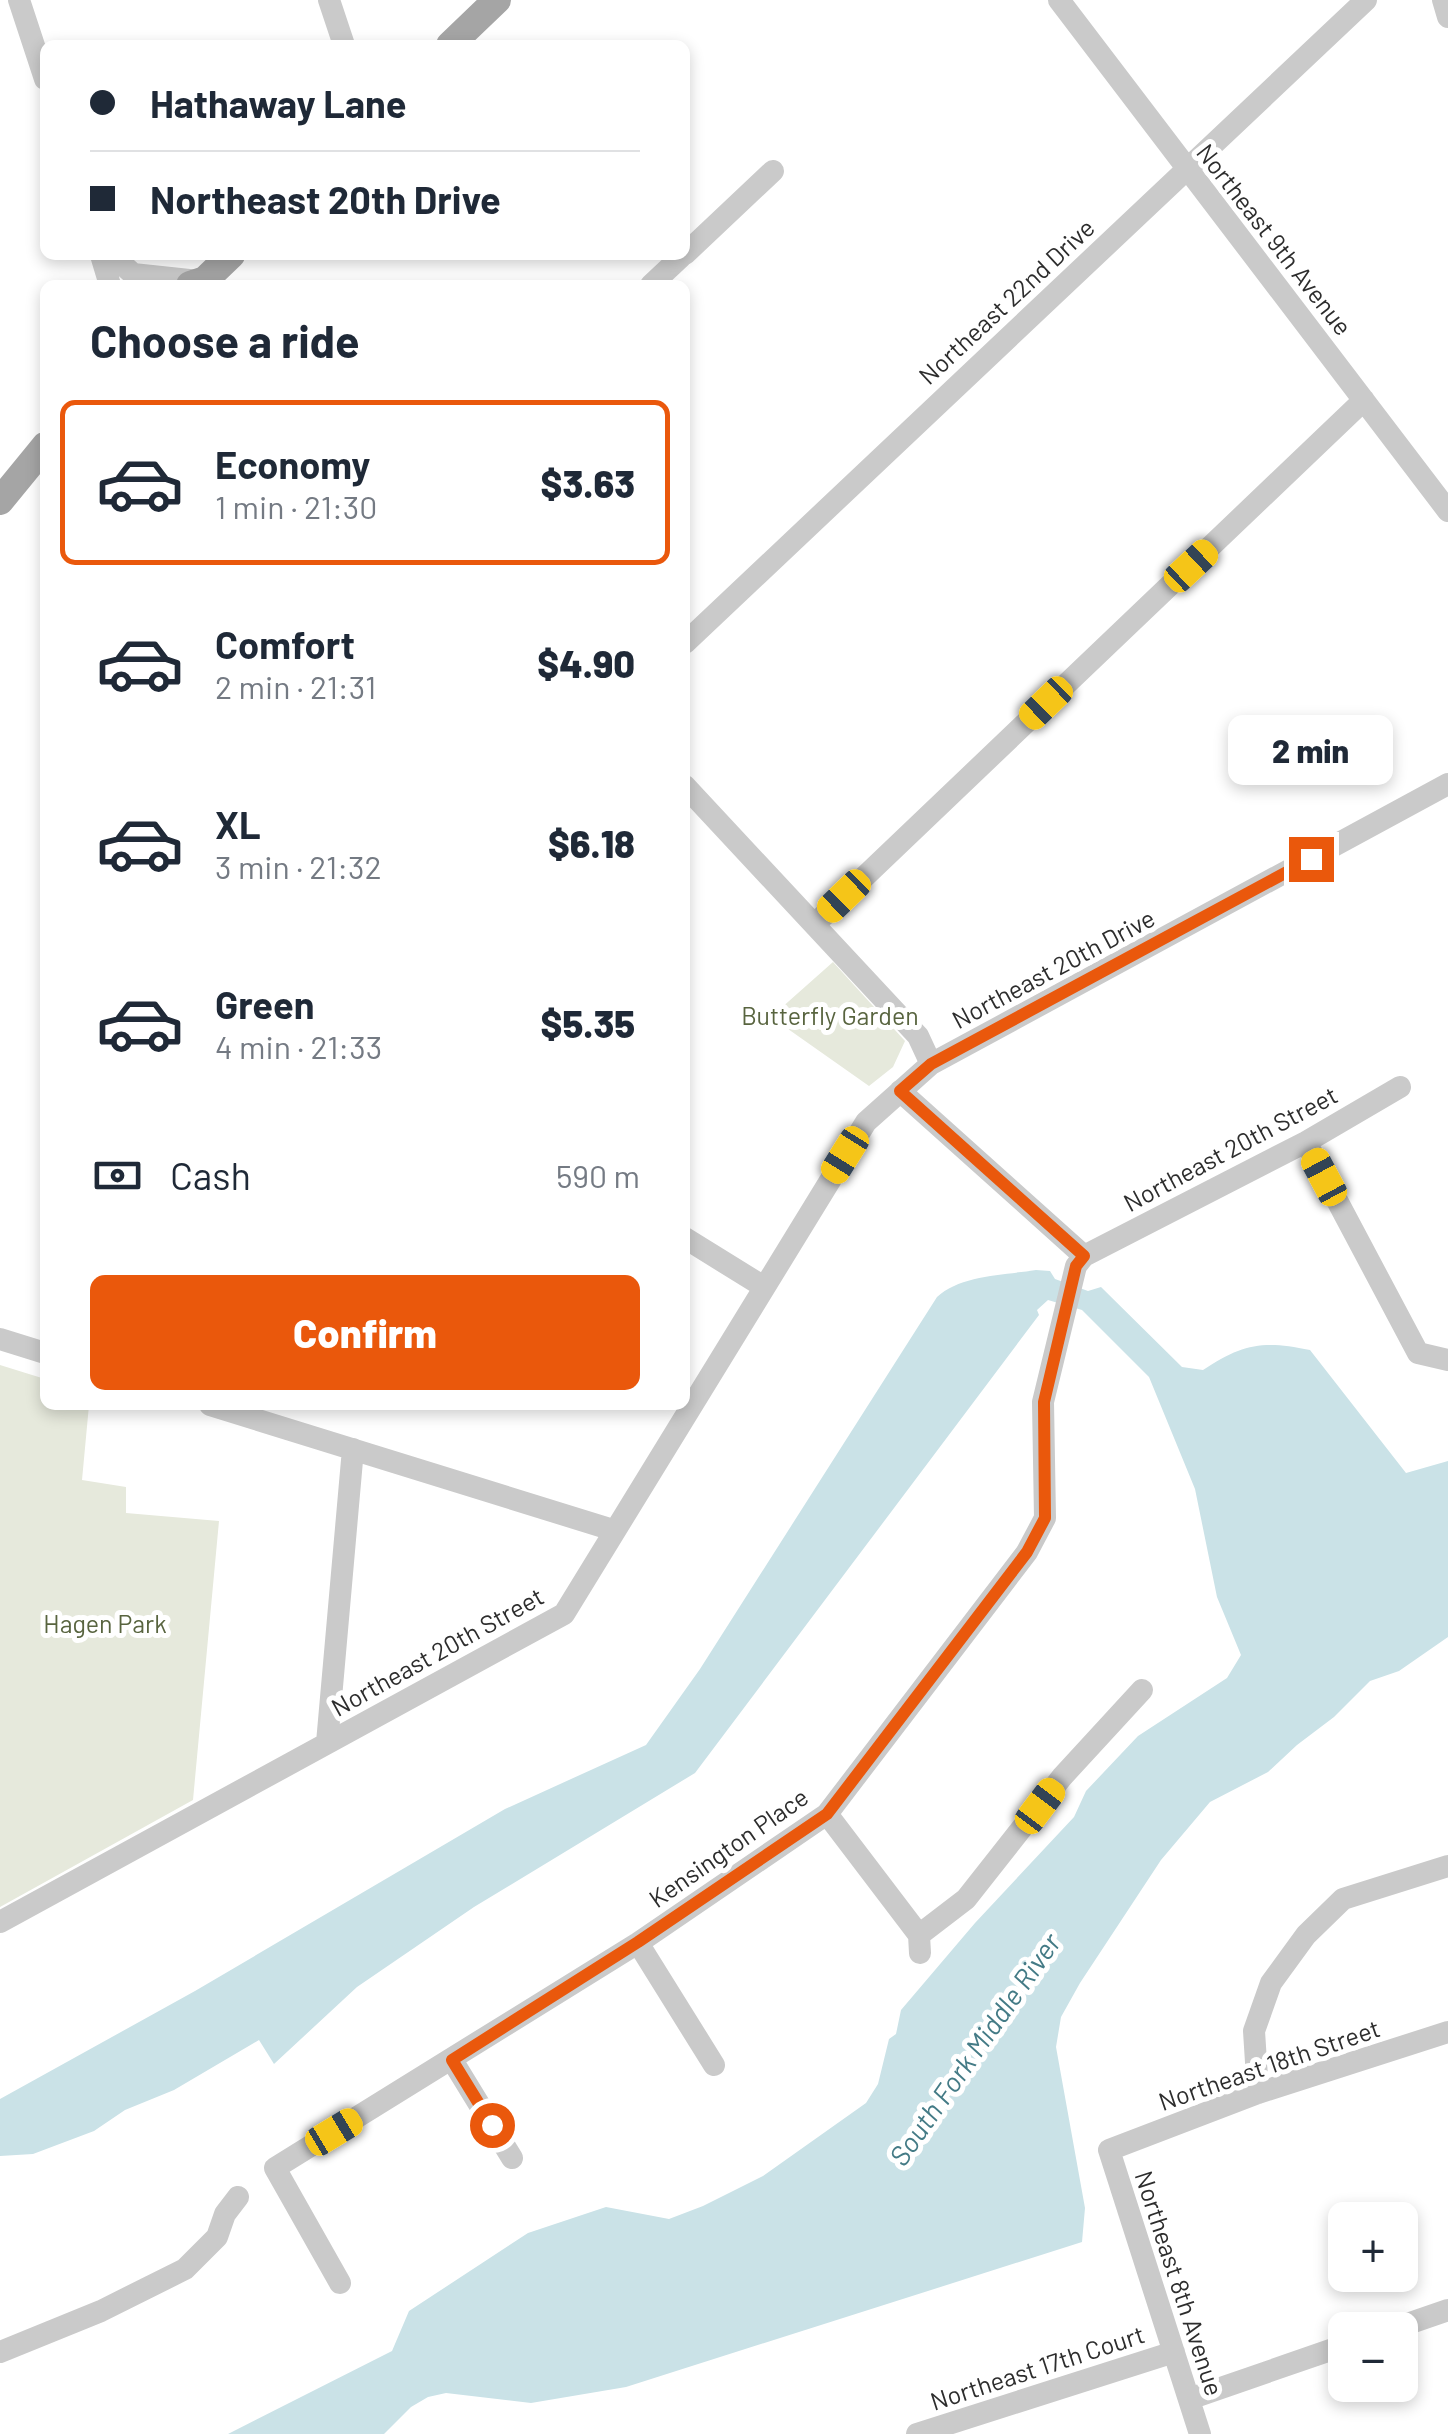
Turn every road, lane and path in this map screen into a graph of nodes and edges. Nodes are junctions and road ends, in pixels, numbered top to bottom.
1 (19, 0) edge
2 (329, 0) edge
3 (497, 0) edge
4 (1059, 0) edge
5 (1366, 0) edge
6 (1442, 0) edge
7 (1448, 16) edge
8 (346, 40) edge
9 (455, 40) edge
10 (40, 64) edge
11 (1186, 168) junction
12 (774, 171) dead end
13 (690, 248) edge
14 (117, 260) edge
15 (226, 260) edge
16 (678, 260) edge
17 (166, 280) edge
18 (206, 280) edge
19 (656, 280) edge
20 (1364, 400) junction
21 (40, 452) edge
22 (0, 501) edge
23 (1448, 511) edge
24 (690, 638) edge
25 (1448, 784) edge
26 (690, 791) edge
27 (815, 924) junction
28 (931, 1064) junction
29 (1400, 1087) dead end
30 (900, 1091) junction
31 (1306, 1142) junction
32 (690, 1241) edge
33 (1084, 1256) junction
34 (764, 1287) junction
35 (0, 1339) edge
36 (40, 1351) edge
37 (1448, 1360) edge
38 (690, 1406) edge
39 (226, 1410) edge
40 (688, 1410) edge
41 (353, 1450) junction
42 (613, 1530) junction
43 (1142, 1690) dead end
44 (327, 1743) junction
45 (827, 1814) junction
46 (1448, 1866) edge
47 (0, 1922) edge
48 (638, 1942) junction
49 (1448, 2032) edge
50 (452, 2060) junction
51 (714, 2065) dead end
52 (1258, 2092) junction
53 (1108, 2150) joint
54 (512, 2158) dead end
55 (238, 2196) dead end
56 (340, 2283) dead end
57 (1448, 2310) edge
58 (1418, 2320) edge
59 (1328, 2351) edge
60 (0, 2352) edge
61 (1174, 2352) junction
62 (1189, 2399) junction
63 (921, 2433) edge
64 (1200, 2434) edge

1 - 10 street
2 - 8 street
3 - 9 main road
4 - 11 street, Northeast 9th Avenue
5 - 11 street, Northeast 22nd Drive
6 - 7 street
11 - 20 street, Northeast 9th Avenue
11 - 24 street, Northeast 22nd Drive
12 - 13 street
14 - 17 street
15 - 18 main road
16 - 19 street
20 - 23 street, Northeast 9th Avenue
20 - 27 street
21 - 22 main road
25 - 28 street, Northeast 20th Drive
26 - 27 street
27 - 28 street
28 - 30 street, Northeast 20th Drive
29 - 31 street, Northeast 20th Street
30 - 33 street
30 - 34 street, Northeast 20th Drive
31 - 33 street, Northeast 20th Street
31 - 37 street
32 - 34 street
33 - 45 street, Kensington Place
34 - 38 street, Northeast 20th Street
35 - 36 street
39 - 41 street
40 - 42 street, Northeast 20th Street
41 - 42 street
41 - 44 street
42 - 44 street, Northeast 20th Street
43 - 45 street
44 - 47 street, Northeast 20th Street
45 - 48 street, Kensington Place
46 - 52 street
48 - 50 street, Kensington Place
48 - 51 street
49 - 52 street, Northeast 18th Street
50 - 54 street
50 - 56 street, Kensington Place
52 - 53 street, Northeast 18th Street
53 - 61 street, Northeast 8th Avenue
55 - 60 street
57 - 58 street
59 - 62 street
61 - 62 street, Northeast 8th Avenue
61 - 63 street, Northeast 17th Court
62 - 64 street, Northeast 8th Avenue

